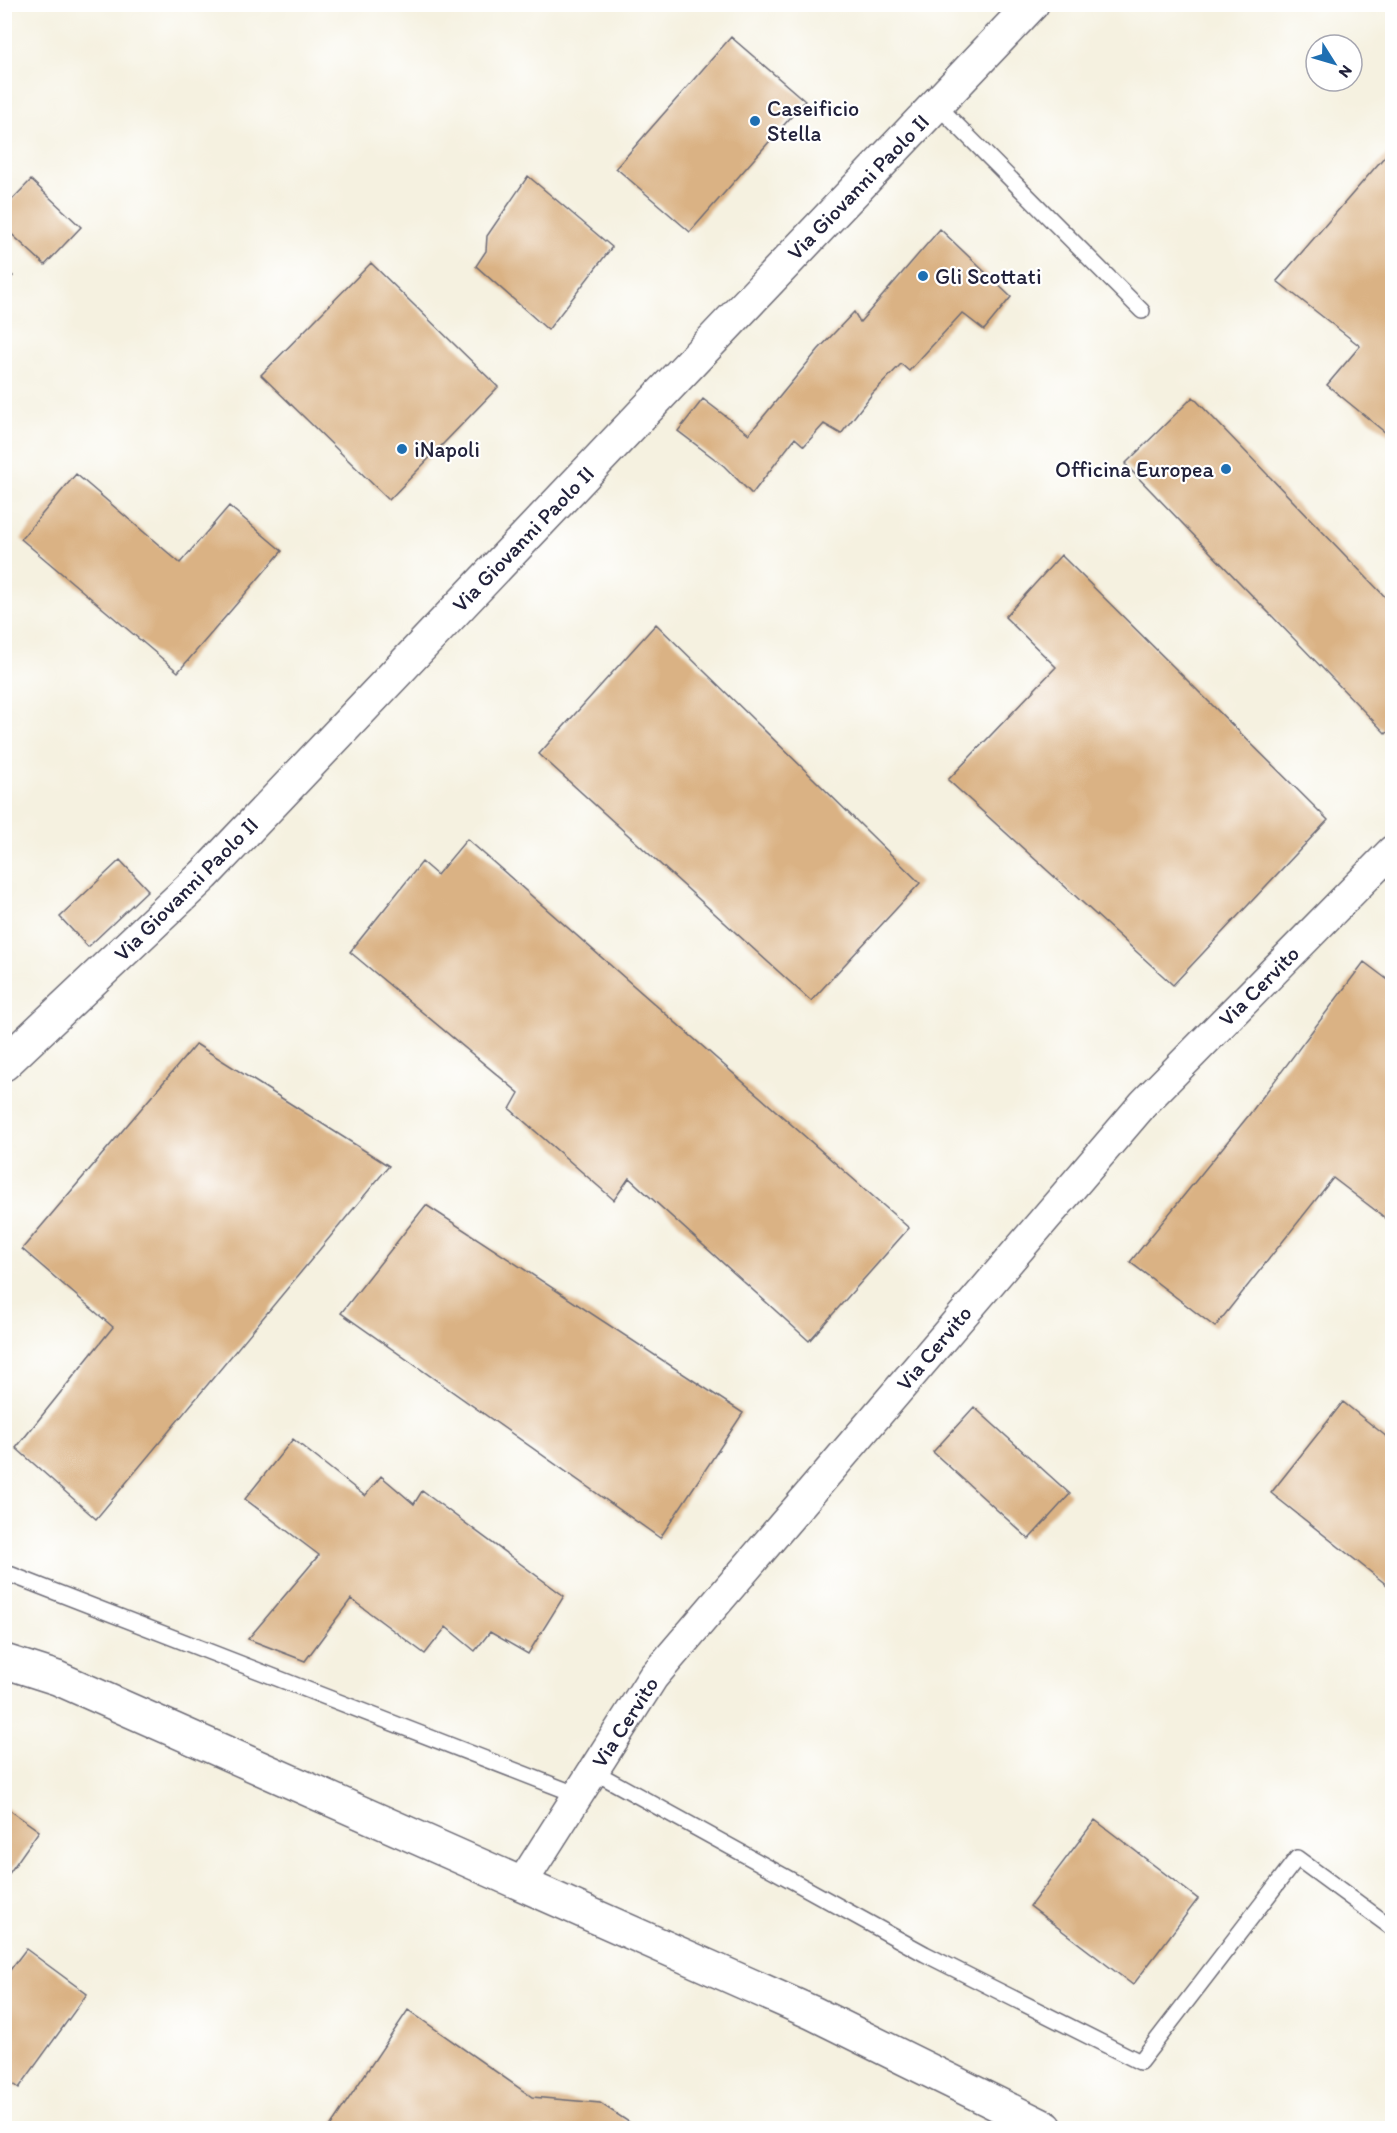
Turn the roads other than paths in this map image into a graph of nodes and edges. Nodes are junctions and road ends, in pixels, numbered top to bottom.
1 (1032, 4) edge
2 (937, 105) junction
3 (1142, 311) dead end
4 (1392, 851) edge
5 (4, 1064) edge
6 (4, 1572) edge
7 (4, 1648) edge
8 (4, 1661) edge
9 (57, 1678) junction
10 (585, 1783) junction
11 (522, 1883) junction
12 (1392, 1928) edge
13 (1046, 2128) edge

1 - 2 street, Via Giovanni Paolo II
2 - 3 lane
2 - 5 street, Via Giovanni Paolo II
4 - 10 street, Via Cervito
6 - 10 lane
7 - 9 street
8 - 9 street
9 - 11 street
10 - 11 street, Via Cervito
10 - 12 lane
11 - 13 street

